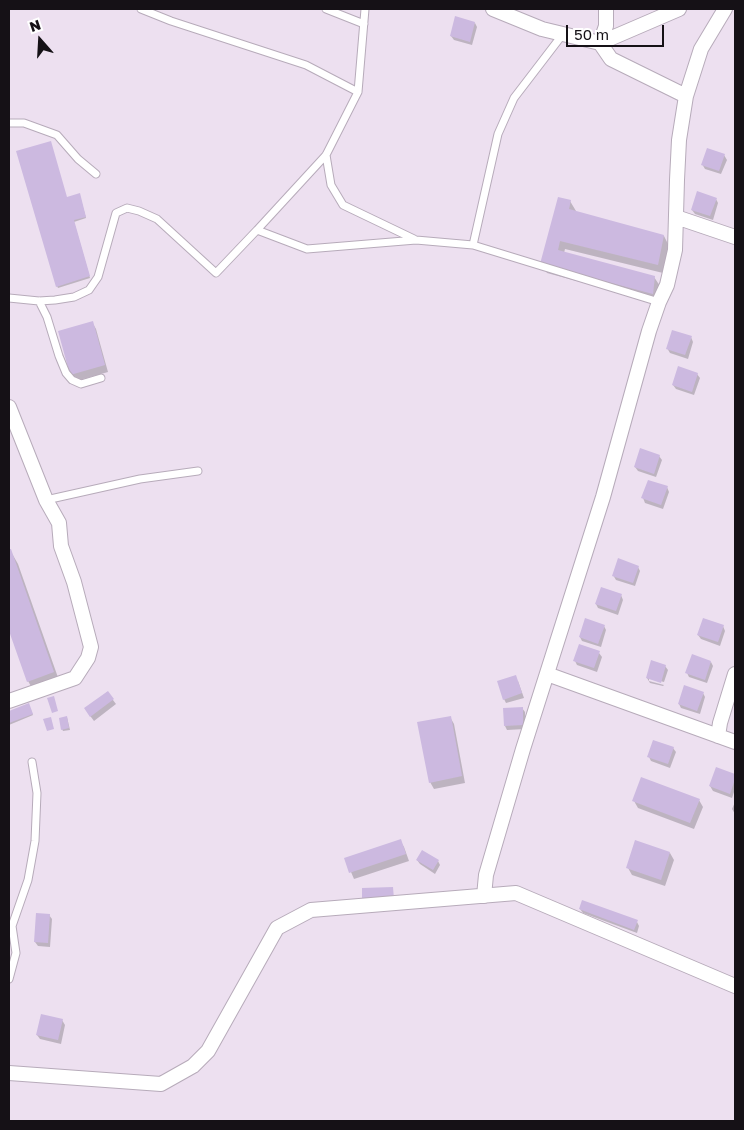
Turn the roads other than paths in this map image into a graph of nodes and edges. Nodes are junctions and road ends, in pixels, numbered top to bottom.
1 (141, 9) edge
2 (326, 9) edge
3 (365, 9) edge
4 (493, 9) edge
5 (606, 9) edge
6 (679, 9) edge
7 (725, 9) edge
8 (364, 24) junction
9 (563, 34) junction
10 (600, 43) junction
11 (358, 92) junction
12 (686, 96) junction
13 (9, 123) edge
14 (326, 155) junction
15 (96, 174) dead end
16 (676, 217) junction
17 (257, 230) junction
18 (735, 238) edge
19 (416, 240) junction
20 (474, 245) junction
21 (9, 298) edge
22 (39, 300) junction
23 (659, 302) junction
24 (101, 378) dead end
25 (9, 407) edge
26 (198, 470) dead end
27 (46, 500) junction
28 (546, 674) junction
29 (735, 674) edge
30 (9, 701) edge
31 (718, 736) junction
32 (735, 742) edge
33 (32, 762) dead end
34 (484, 896) junction
35 (9, 979) edge
36 (735, 986) edge
37 (9, 1073) edge

1 - 11 lane
2 - 8 lane
3 - 8 lane
4 - 9 street
5 - 10 street
6 - 10 street
7 - 12 street
8 - 11 lane
9 - 10 street
9 - 20 lane
10 - 12 street
11 - 14 lane
12 - 16 street
13 - 15 lane
14 - 17 lane
14 - 19 lane
16 - 18 street
16 - 23 street
17 - 19 lane
17 - 22 lane
19 - 20 lane
20 - 23 lane
21 - 22 lane
22 - 24 lane
23 - 28 street
25 - 27 street
26 - 27 lane
27 - 30 street
28 - 31 street
28 - 34 street
29 - 31 street
31 - 32 street
33 - 35 lane
34 - 36 street
34 - 37 street

